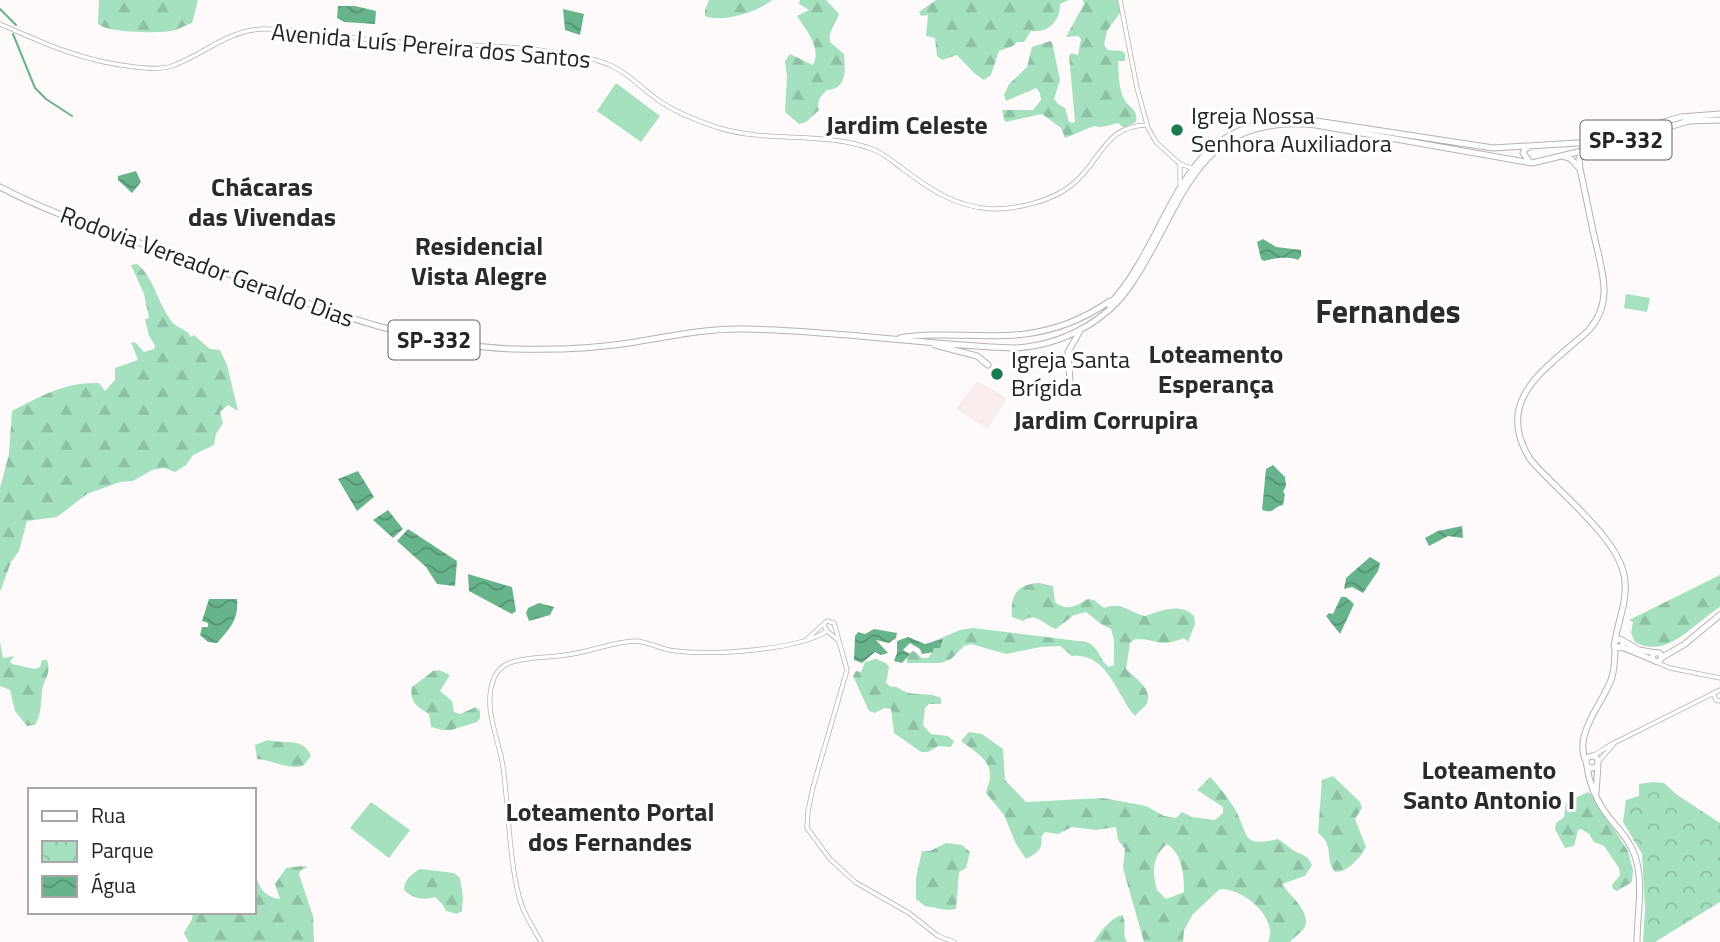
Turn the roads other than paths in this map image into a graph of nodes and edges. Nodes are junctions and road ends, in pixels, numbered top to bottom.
1 (1120, 0) edge
2 (0, 24) edge
3 (1720, 114) edge
4 (1720, 120) edge
5 (1147, 125) junction
6 (1539, 145) junction
7 (1585, 150) junction
8 (1562, 156) junction
9 (1532, 163) junction
10 (1180, 164) junction
11 (1192, 168) junction
12 (1580, 169) junction
13 (1180, 184) junction
14 (0, 187) edge
15 (1116, 297) junction
16 (1082, 328) junction
17 (893, 339) junction
18 (929, 343) junction
19 (988, 365) dead end
20 (1070, 381) dead end
21 (1720, 615) edge
22 (824, 625) junction
23 (835, 625) junction
24 (828, 631) junction
25 (839, 640) junction
26 (803, 641) junction
27 (1619, 645) junction
28 (1657, 658) junction
29 (1719, 678) edge
30 (1718, 691) edge
31 (1705, 697) junction
32 (1718, 701) edge
33 (1613, 745) junction
34 (1589, 760) junction
35 (1598, 764) junction
36 (1596, 793) junction
37 (541, 942) edge
38 (954, 942) edge
39 (1637, 942) edge

1 - 5 street
2 - 5 street, Avenida Luís Pereira dos Santos
3 - 6 main road, Rodovia Vereador Geraldo Dias / SP-332
4 - 7 main road, Rodovia Vereador Geraldo Dias / SP-332
5 - 10 street
6 - 9 main road
6 - 11 main road, Rodovia Vereador Geraldo Dias / SP-332
7 - 8 main road, Rodovia Vereador Geraldo Dias / SP-332
7 - 12 main road
8 - 9 main road, Rodovia Vereador Geraldo Dias / SP-332
8 - 12 main road
9 - 16 main road, Rodovia Vereador Geraldo Dias / SP-332
10 - 11 street
10 - 13 street
11 - 13 main road, Rodovia Vereador Geraldo Dias / SP-332
12 - 27 main road
13 - 15 main road, Rodovia Vereador Geraldo Dias / SP-332
14 - 17 main road, Rodovia Vereador Geraldo Dias / SP-332
15 - 16 main road, Rodovia Vereador Geraldo Dias / SP-332
15 - 17 main road
16 - 18 main road, Rodovia Vereador Geraldo Dias / SP-332
16 - 20 main road
17 - 18 main road, Rodovia Vereador Geraldo Dias / SP-332
18 - 19 main road
21 - 28 main road
22 - 23 street
22 - 24 street
22 - 26 street
23 - 24 street
23 - 25 street
24 - 25 street
24 - 26 street
25 - 38 street
26 - 37 street
27 - 28 main road
27 - 34 main road
28 - 29 street
30 - 31 street
30 - 32 street
31 - 32 street
31 - 33 street
33 - 34 street
33 - 35 street
34 - 35 main road
34 - 35 main road
34 - 36 main road
35 - 36 main road
36 - 39 main road

